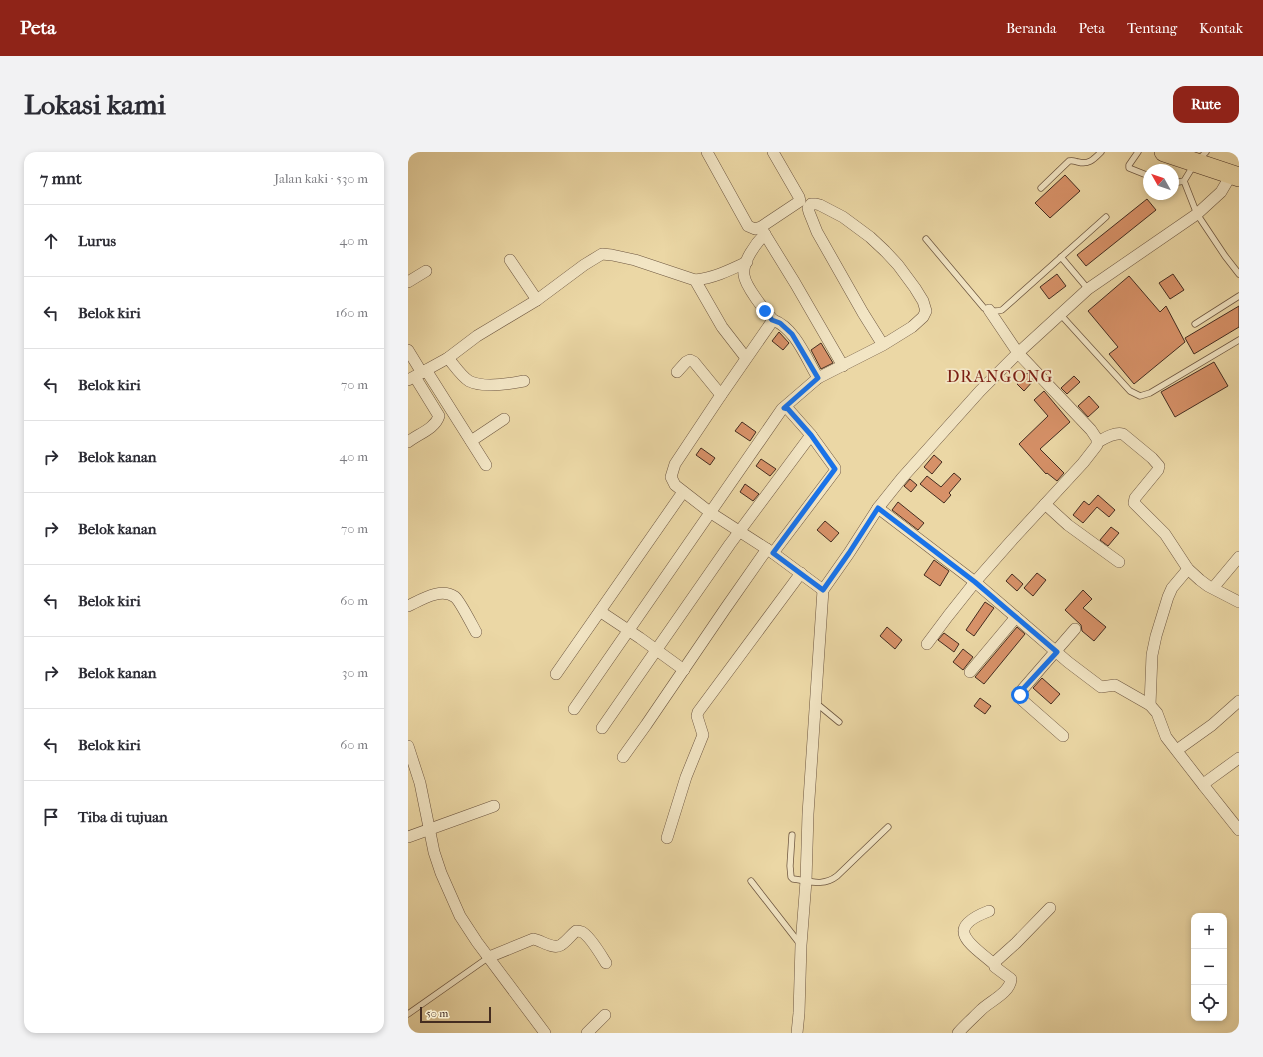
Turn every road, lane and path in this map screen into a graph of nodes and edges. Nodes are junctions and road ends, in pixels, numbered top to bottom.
1 (707, 152) edge
2 (773, 152) edge
3 (1101, 152) edge
4 (1138, 152) edge
5 (1164, 152) edge
6 (1201, 157) edge
7 (1143, 174) edge
8 (1235, 176) edge
9 (1184, 181) junction
10 (1179, 182) edge
11 (1041, 188) dead end
12 (800, 201) junction
13 (809, 212) junction
14 (1197, 214) junction
15 (1106, 217) dead end
16 (763, 231) junction
17 (926, 239) dead end
18 (1061, 257) junction
19 (510, 260) dead end
20 (747, 262) junction
21 (426, 271) dead end
22 (1239, 274) edge
23 (695, 280) junction
24 (408, 282) edge
25 (1088, 289) junction
26 (1239, 296) edge
27 (537, 300) junction
28 (989, 310) junction
29 (1060, 314) junction
30 (772, 320) junction
31 (1195, 324) dead end
32 (1239, 340) edge
33 (883, 345) junction
34 (408, 350) edge
35 (1018, 352) junction
36 (448, 358) junction
37 (746, 358) junction
38 (843, 366) junction
39 (677, 372) dead end
40 (418, 375) edge
41 (818, 378) junction
42 (524, 381) dead end
43 (721, 395) junction
44 (784, 408) junction
45 (504, 419) dead end
46 (811, 435) junction
47 (409, 439) edge
48 (471, 441) junction
49 (1098, 442) junction
50 (486, 465) dead end
51 (683, 492) junction
52 (1045, 504) junction
53 (878, 508) junction
54 (711, 512) junction
55 (739, 532) junction
56 (770, 551) junction
57 (1239, 557) edge
58 (1119, 562) dead end
59 (1188, 569) junction
60 (801, 573) junction
61 (975, 582) junction
62 (1213, 588) junction
63 (823, 590) junction
64 (1239, 602) edge
65 (408, 606) edge
66 (601, 612) junction
67 (1016, 617) junction
68 (629, 630) junction
69 (1075, 630) dead end
70 (476, 632) dead end
71 (927, 644) dead end
72 (657, 649) junction
73 (1057, 652) junction
74 (684, 670) junction
75 (970, 672) dead end
76 (556, 674) dead end
77 (1239, 701) edge
78 (816, 703) junction
79 (1150, 705) junction
80 (574, 709) dead end
81 (839, 722) dead end
82 (602, 728) dead end
83 (1063, 736) dead end
84 (408, 746) edge
85 (1177, 750) junction
86 (623, 756) dead end
87 (1239, 758) edge
88 (1204, 786) junction
89 (494, 806) dead end
90 (888, 827) dead end
91 (430, 828) junction
92 (1239, 830) edge
93 (792, 834) dead end
94 (408, 837) edge
95 (667, 838) dead end
96 (751, 881) dead end
97 (806, 881) junction
98 (1050, 908) dead end
99 (989, 911) dead end
100 (800, 945) junction
101 (489, 957) junction
102 (606, 963) dead end
103 (995, 964) junction
104 (408, 1014) edge
105 (605, 1015) dead end
106 (545, 1033) edge
107 (587, 1033) edge
108 (797, 1033) edge
109 (958, 1033) edge

1 - 16 street
2 - 12 street
3 - 11 lane
4 - 7 lane
5 - 6 highway
6 - 8 highway
6 - 9 lane
8 - 14 street
9 - 10 lane
9 - 14 lane
12 - 13 street
12 - 16 street
13 - 33 street
13 - 33 street
14 - 22 lane
14 - 25 street
15 - 18 lane
16 - 20 street
16 - 38 street
17 - 28 lane
18 - 25 lane
18 - 28 lane
19 - 27 street
20 - 23 street
20 - 30 street
21 - 24 street
23 - 27 street
23 - 37 street
25 - 29 street
26 - 31 lane
27 - 36 street
28 - 35 street
29 - 32 lane
29 - 35 street
30 - 37 street
30 - 41 street
33 - 38 street
34 - 40 street
35 - 49 street
35 - 53 street
36 - 40 street
36 - 42 street
37 - 43 street
38 - 41 street
39 - 43 street
40 - 47 street
40 - 48 street
41 - 44 street
43 - 51 street
44 - 46 street
44 - 54 street
45 - 48 street
46 - 55 street
46 - 56 street
48 - 50 street
49 - 52 street
49 - 59 street
51 - 54 street
51 - 66 street
52 - 58 street
52 - 61 street
53 - 61 street
53 - 63 street
54 - 55 street
54 - 68 street
55 - 56 street
55 - 72 street
56 - 60 street
56 - 74 street
57 - 62 street
59 - 62 street
59 - 79 street
60 - 63 street
60 - 95 street
61 - 67 street
61 - 71 street
62 - 64 street
63 - 78 street
65 - 70 street
66 - 68 street
66 - 76 street
67 - 73 street
67 - 75 street
68 - 72 street
68 - 80 street
69 - 73 street
72 - 74 street
72 - 82 street
73 - 79 street
73 - 83 street
74 - 86 street
77 - 85 street
78 - 81 lane
78 - 97 street
79 - 85 street
84 - 91 street
85 - 88 street
87 - 88 street
88 - 92 street
89 - 91 street
90 - 97 lane
91 - 94 street
91 - 101 street
93 - 97 lane
96 - 100 lane
97 - 100 street
98 - 103 street
99 - 103 street
100 - 108 street
101 - 102 street
101 - 104 lane
101 - 106 street
103 - 109 street
105 - 107 street

